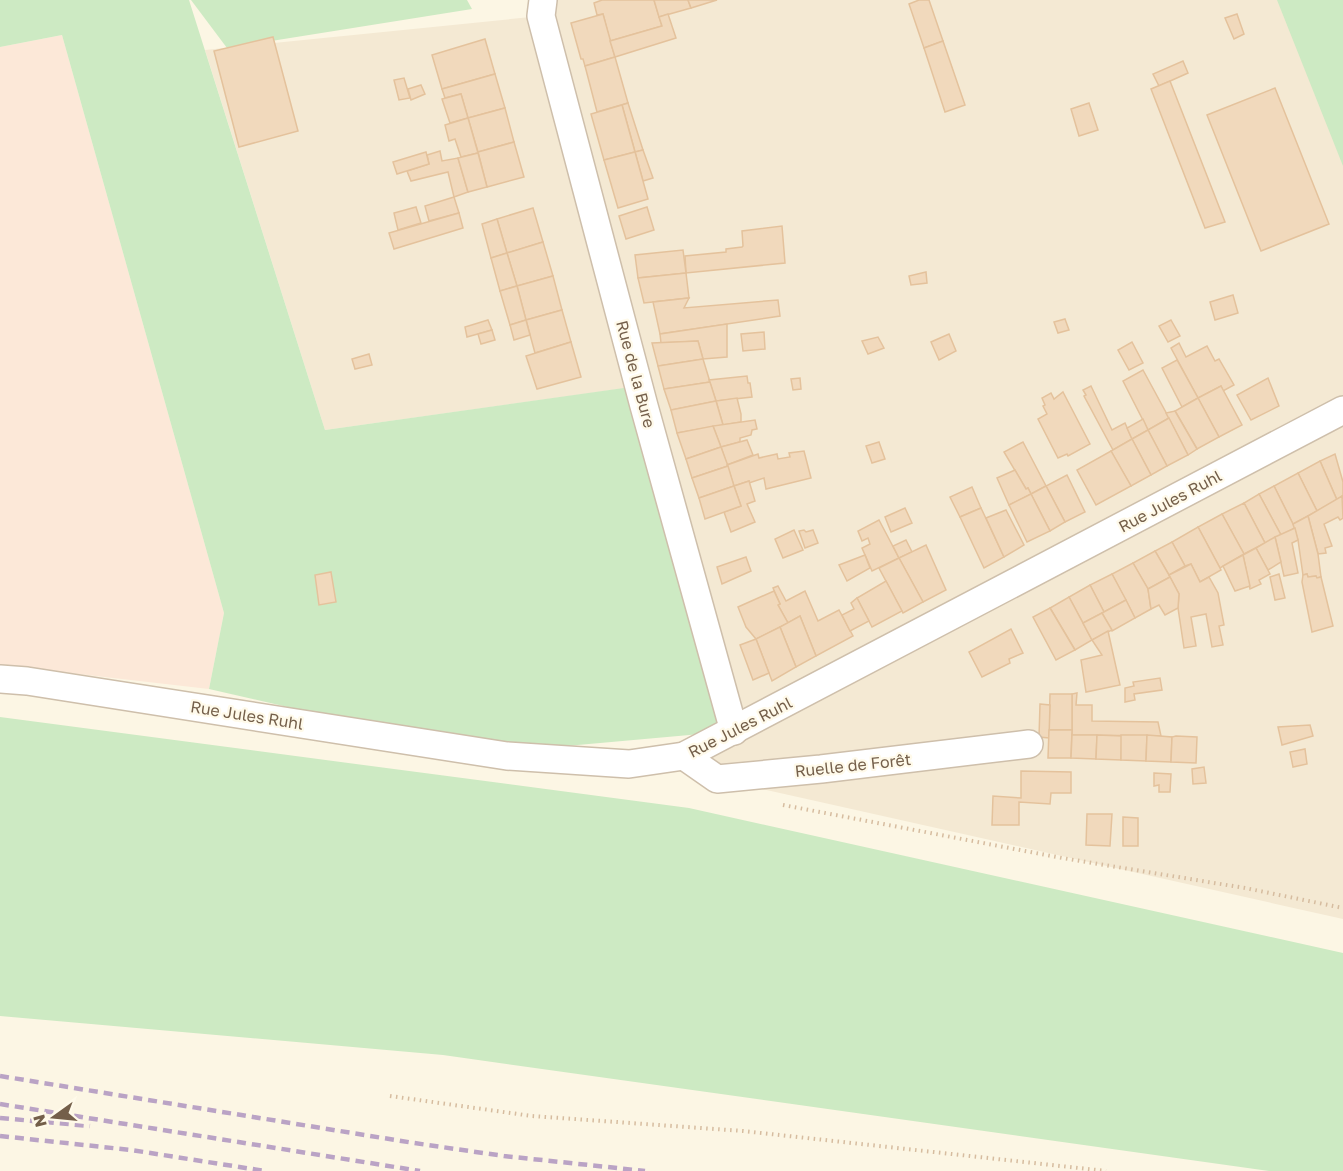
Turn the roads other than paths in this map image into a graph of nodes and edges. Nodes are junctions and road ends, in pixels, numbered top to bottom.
1 (542, 8) edge
2 (1343, 410) edge
3 (0, 679) edge
4 (734, 731) junction
5 (1029, 744) dead end
6 (684, 756) junction

1 - 4 street, Rue de la Bure
2 - 4 street, Rue Jules Ruhl
3 - 6 street, Rue Jules Ruhl
4 - 6 street, Rue Jules Ruhl
5 - 6 street, Ruelle de Forêt

